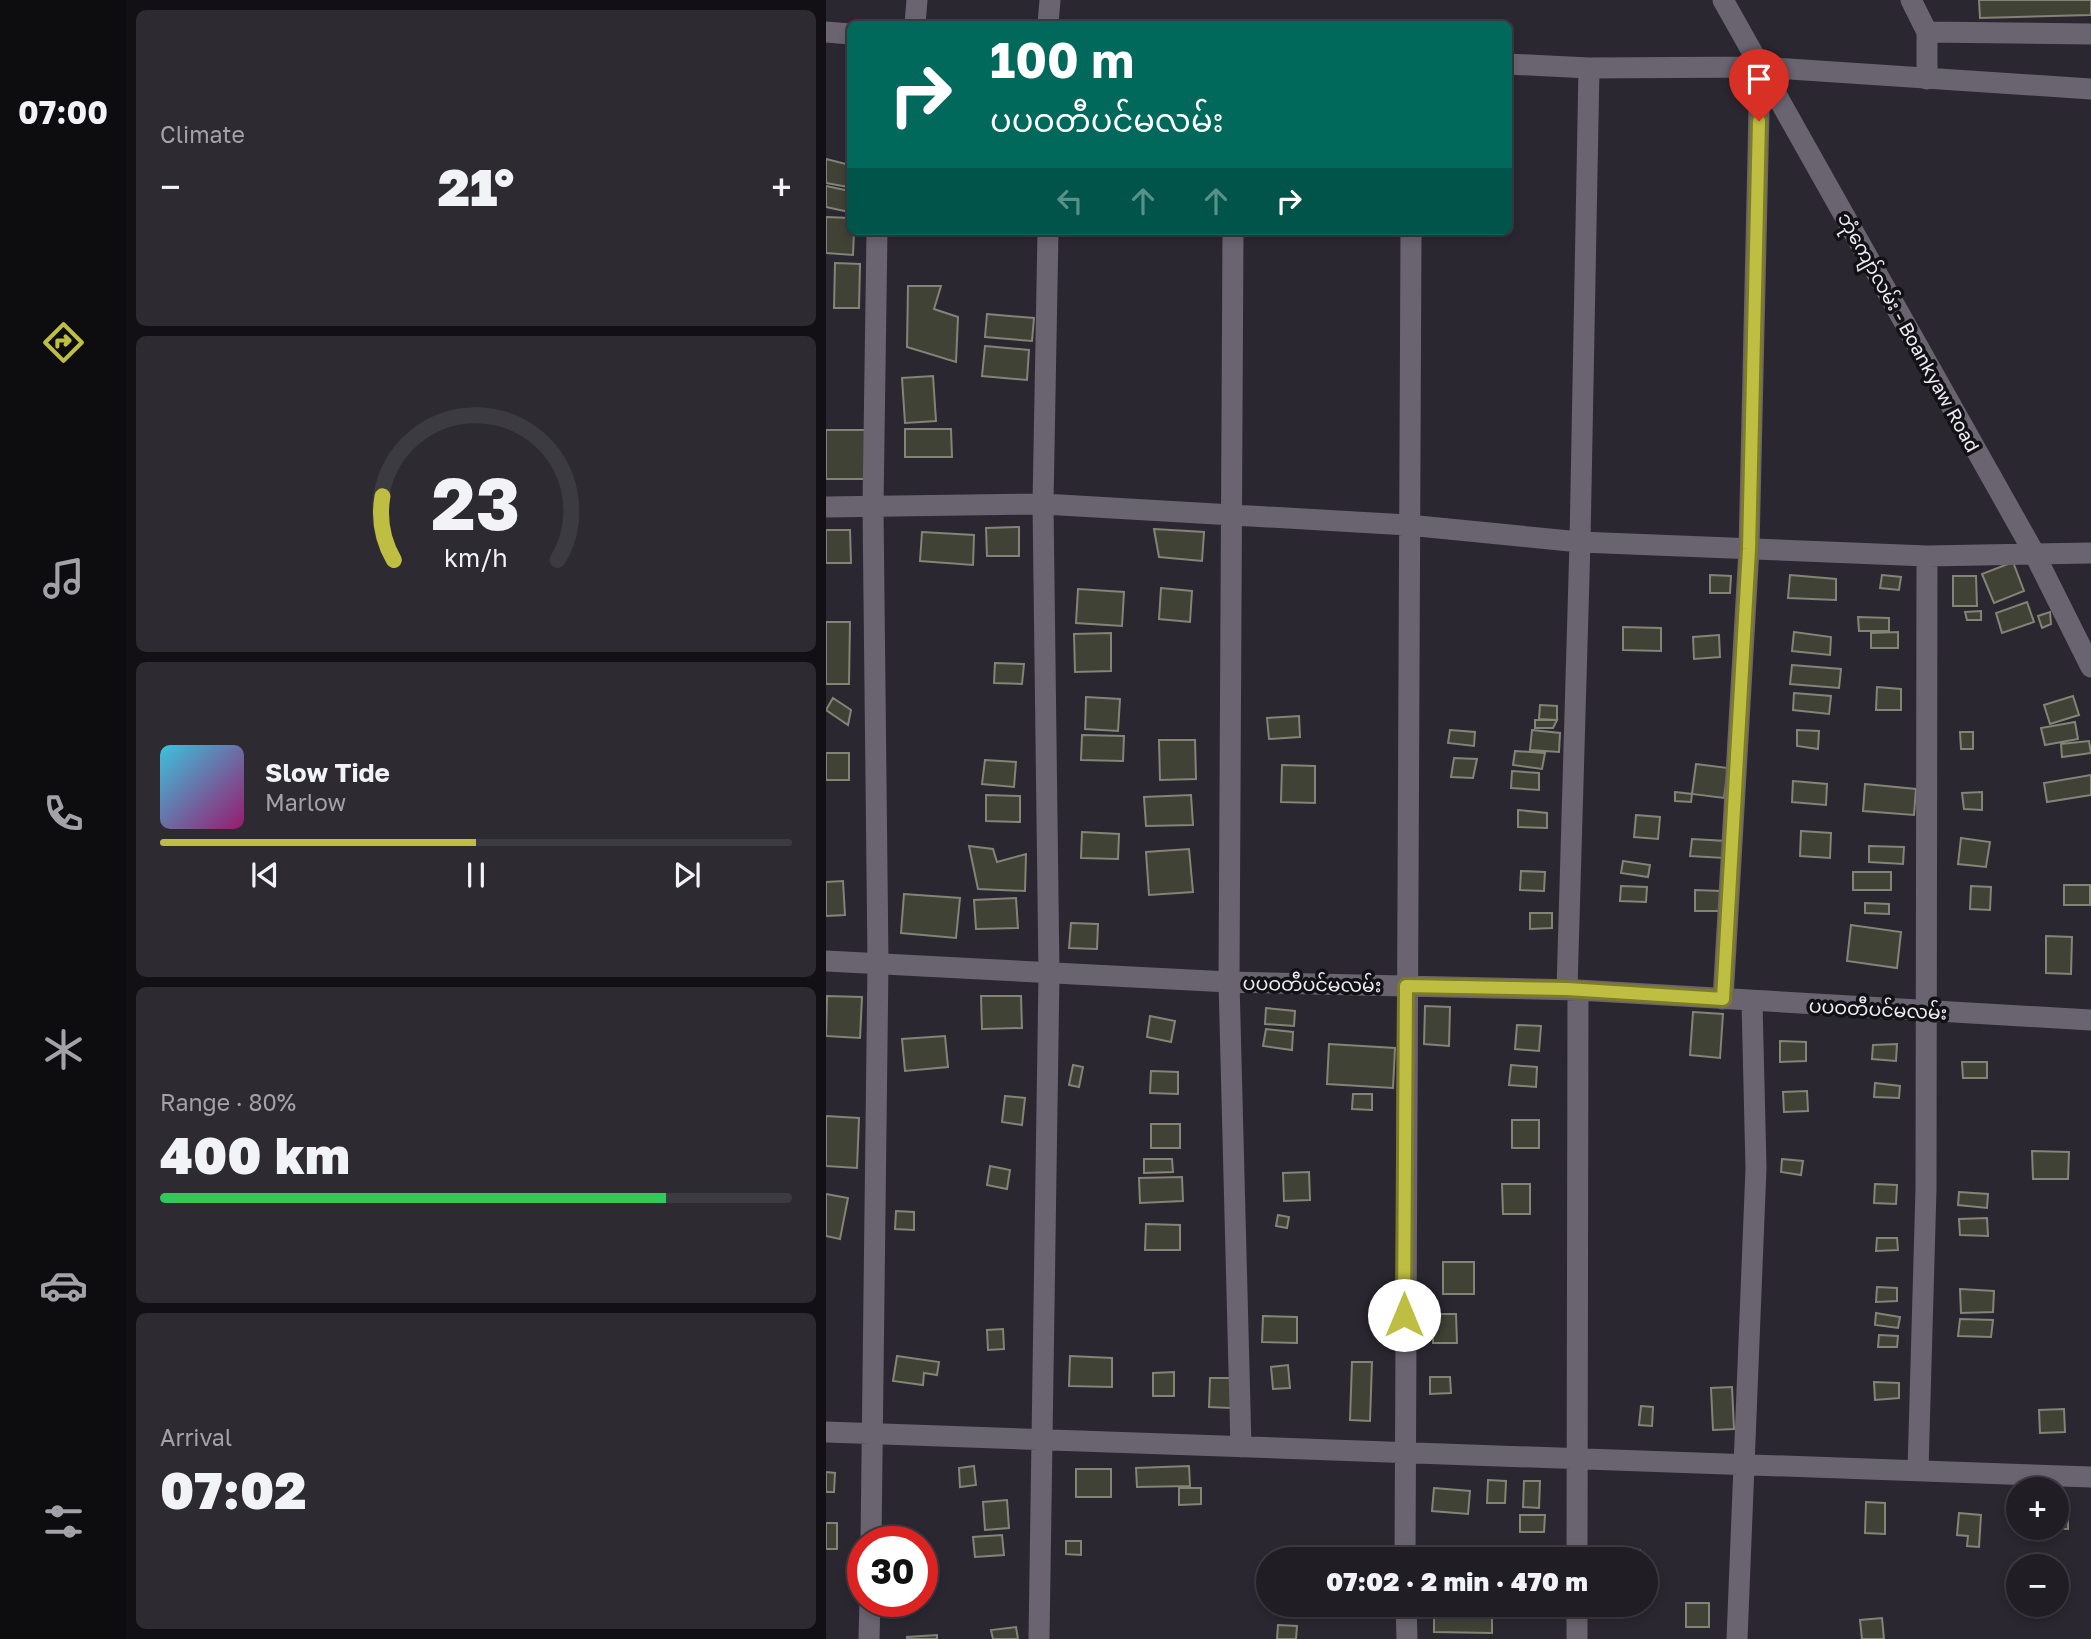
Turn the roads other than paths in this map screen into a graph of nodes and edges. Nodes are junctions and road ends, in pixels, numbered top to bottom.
1 (917, 0) edge
2 (1050, 0) edge
3 (1723, 0) edge
4 (1910, 0) edge
5 (915, 21) edge
6 (1048, 21) edge
7 (826, 32) edge
8 (1927, 32) junction
9 (847, 34) edge
10 (2091, 34) edge
11 (1512, 64) edge
12 (1760, 67) junction
13 (1589, 68) junction
14 (1927, 79) junction
15 (2091, 89) edge
16 (877, 235) edge
17 (1048, 235) edge
18 (1233, 235) edge
19 (1411, 235) edge
20 (1043, 504) junction
21 (873, 507) junction
22 (826, 508) edge
23 (1232, 515) junction
24 (1408, 525) junction
25 (1580, 542) junction
26 (1749, 549) junction
27 (2032, 551) junction
28 (2091, 552) edge
29 (1927, 556) junction
30 (2091, 667) edge
31 (826, 961) edge
32 (878, 962) junction
33 (1049, 974) junction
34 (1229, 982) junction
35 (1406, 986) junction
36 (1573, 990) junction
37 (1723, 999) junction
38 (1752, 1002) junction
39 (1924, 1012) junction
40 (2091, 1020) edge
41 (826, 1432) edge
42 (873, 1434) junction
43 (1040, 1440) junction
44 (1241, 1447) junction
45 (1404, 1452) junction
46 (1577, 1458) junction
47 (1742, 1464) junction
48 (1918, 1470) junction
49 (2091, 1477) edge
50 (871, 1526) edge
51 (1405, 1547) edge
52 (1577, 1547) edge
53 (870, 1617) edge
54 (1406, 1617) edge
55 (1577, 1617) edge
56 (869, 1639) edge
57 (1039, 1639) edge
58 (1406, 1639) edge
59 (1577, 1639) edge
60 (1737, 1639) edge

1 - 5 street
2 - 6 street
3 - 12 street, ဘုံကျော်လမ်း - Boankyaw Road
4 - 8 street
7 - 9 street
8 - 10 street
8 - 14 street
11 - 13 street
12 - 13 street
12 - 14 street
12 - 26 street
12 - 27 street, ဘုံကျော်လမ်း - Boankyaw Road
13 - 25 street
14 - 15 street
16 - 21 street
17 - 20 street
18 - 23 street
19 - 24 street
20 - 21 street
20 - 23 street
20 - 33 street
21 - 22 street
21 - 32 street
23 - 24 street
23 - 34 street
24 - 25 street
24 - 35 street
25 - 26 street
25 - 36 street
26 - 29 street
26 - 37 street
27 - 28 street
27 - 29 street
27 - 30 street, ဘုံကျော်လမ်း - Boankyaw Road
29 - 39 street
31 - 32 street, ပပဝတီပင်မလမ်း
32 - 33 street, ပပဝတီပင်မလမ်း
32 - 42 street
33 - 34 street, ပပဝတီပင်မလမ်း
33 - 43 street
34 - 35 street, ပပဝတီပင်မလမ်း
34 - 44 street
35 - 36 street, ပပဝတီပင်မလမ်း
35 - 45 street
36 - 37 street, ပပဝတီပင်မလမ်း
36 - 46 street
37 - 38 street, ပပဝတီပင်မလမ်း
38 - 39 street, ပပဝတီပင်မလမ်း
38 - 47 street
39 - 40 street, ပပဝတီပင်မလမ်း
39 - 48 street
41 - 42 street
42 - 43 street
42 - 50 street
43 - 44 street
43 - 57 street
44 - 45 street
45 - 46 street
45 - 51 street
46 - 47 street
46 - 52 street
47 - 48 street
47 - 60 street
48 - 49 street
53 - 56 street
54 - 58 street
55 - 59 street

